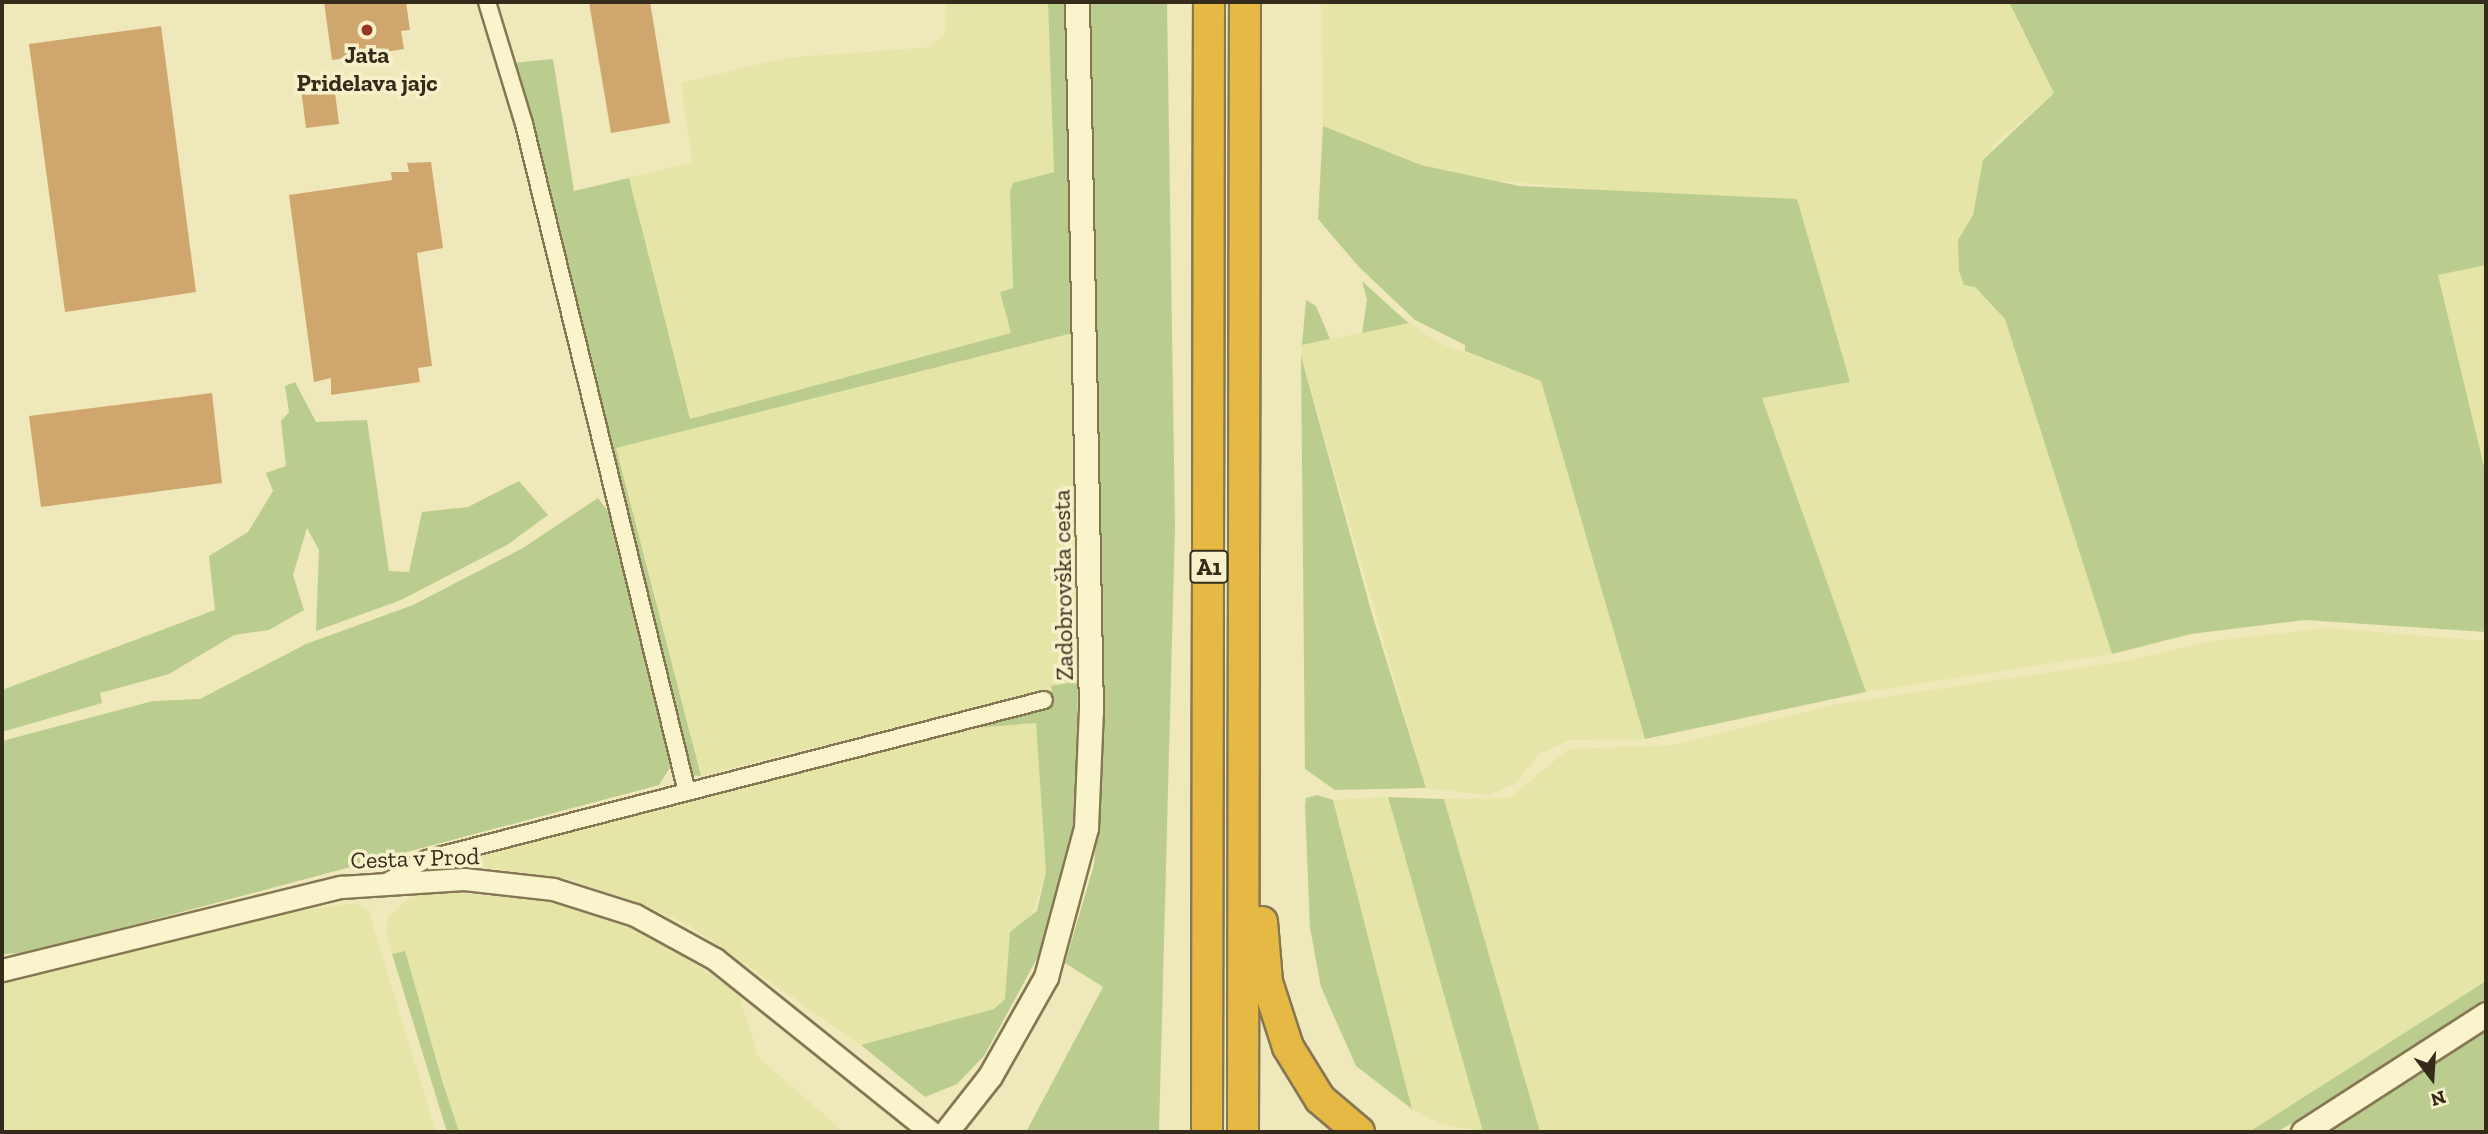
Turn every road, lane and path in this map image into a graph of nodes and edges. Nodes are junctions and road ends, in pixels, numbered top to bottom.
1 (487, 2) edge
2 (1077, 2) edge
3 (1209, 2) edge
4 (1245, 2) edge
5 (1044, 700) dead end
6 (687, 788) junction
7 (1244, 802) junction
8 (388, 881) junction
9 (2, 970) edge
10 (2486, 1014) edge
11 (931, 1132) edge
12 (946, 1132) edge
13 (1206, 1132) edge
14 (1243, 1132) edge
15 (1359, 1132) edge
16 (2303, 1132) edge

1 - 6 street
2 - 12 main road, Zadobrovška cesta
3 - 13 highway, A1
4 - 7 highway, A1
5 - 6 street
6 - 8 street
7 - 14 highway, A1
7 - 15 highway
8 - 9 street, Cesta v Prod
8 - 11 street, Cesta v Prod
10 - 16 main road

